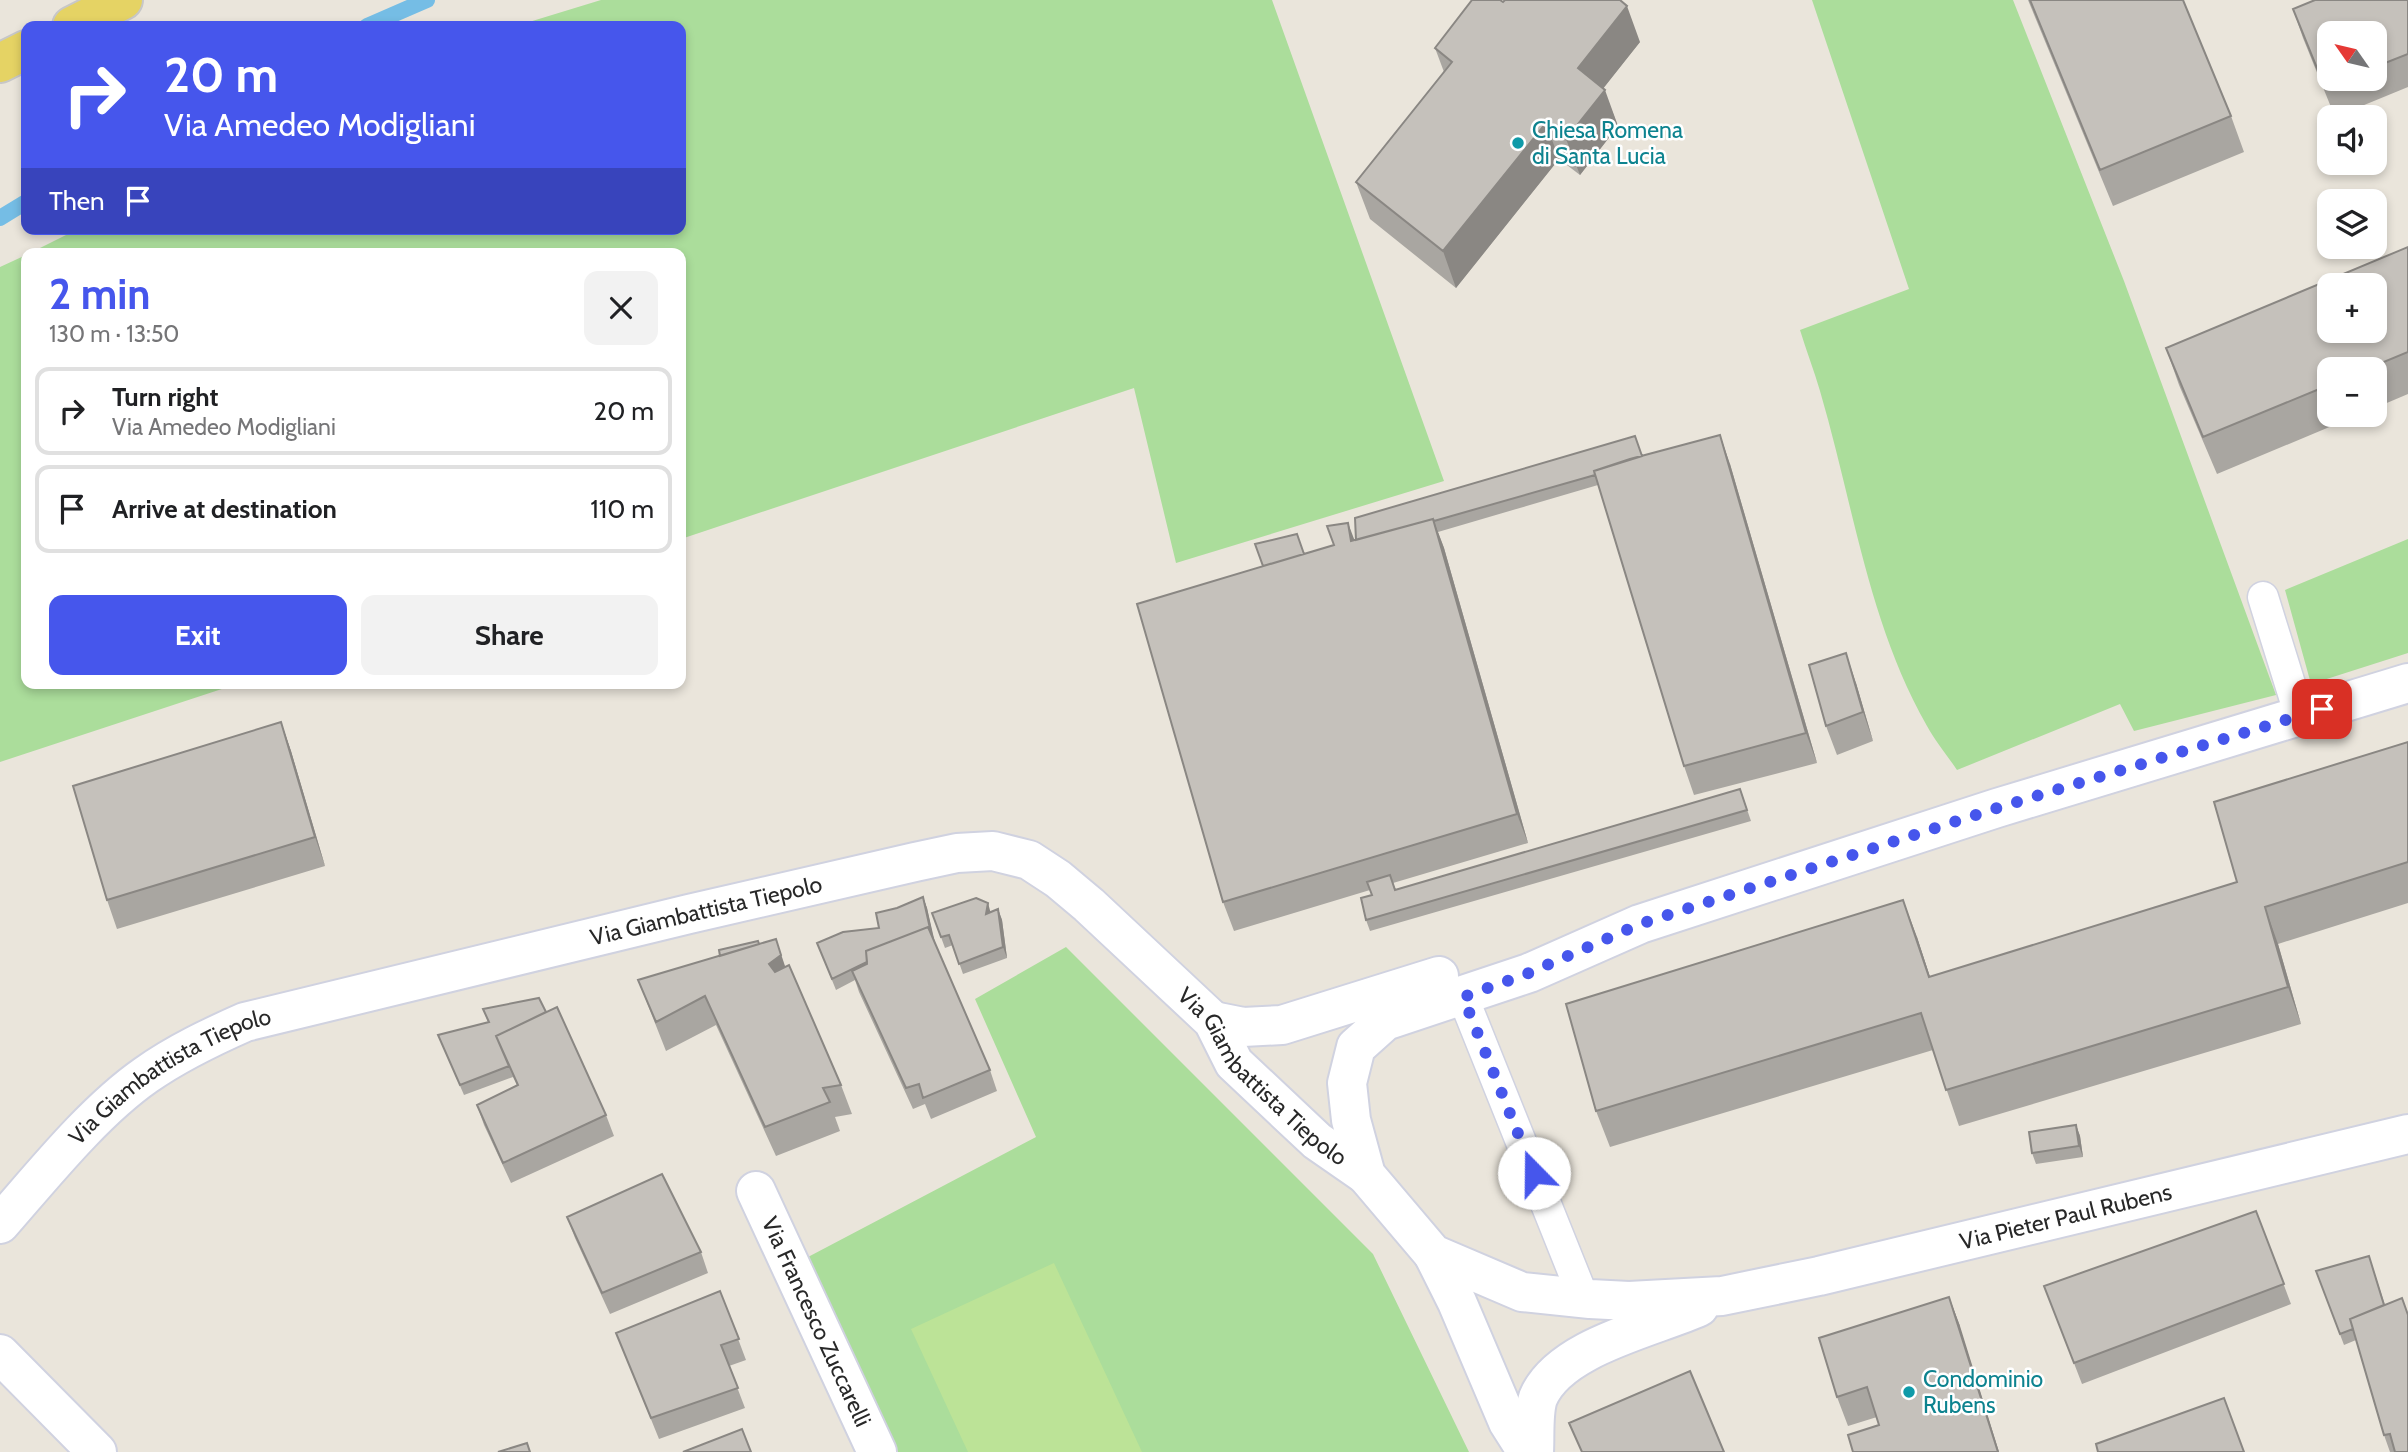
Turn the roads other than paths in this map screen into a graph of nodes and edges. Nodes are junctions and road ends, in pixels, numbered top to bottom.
1 (123, 0) edge
2 (82, 21) edge
3 (21, 52) edge
4 (0, 63) edge
5 (2263, 597) dead end
6 (2408, 683) edge
7 (2300, 716) junction
8 (1640, 924) junction
9 (1463, 997) junction
10 (1213, 1021) junction
11 (2408, 1134) edge
12 (1366, 1175) junction
13 (756, 1191) dead end
14 (0, 1224) edge
15 (1433, 1254) junction
16 (1486, 1278) joint
17 (1721, 1296) junction
18 (1584, 1298) junction
19 (0, 1353) edge
20 (97, 1452) edge
21 (877, 1452) edge
22 (1527, 1452) edge
23 (1534, 1452) edge

1 - 2 main road
3 - 4 main road
5 - 7 lane
6 - 7 street
7 - 8 street
8 - 9 street
8 - 10 street
9 - 12 street, Via Giambattista Tiepolo
9 - 18 lane
10 - 12 street, Via Giambattista Tiepolo
10 - 14 street, Via Giambattista Tiepolo
11 - 17 street, Via Pieter Paul Rubens
12 - 15 street, Via Giambattista Tiepolo
13 - 21 street, Via Francesco Zuccarelli
15 - 16 street, Via Giambattista Tiepolo
15 - 22 street, Via Giambattista Tiepolo
16 - 18 street, Via Pieter Paul Rubens
17 - 18 street, Via Pieter Paul Rubens
17 - 23 street, Via Pieter Paul Rubens
19 - 20 street

